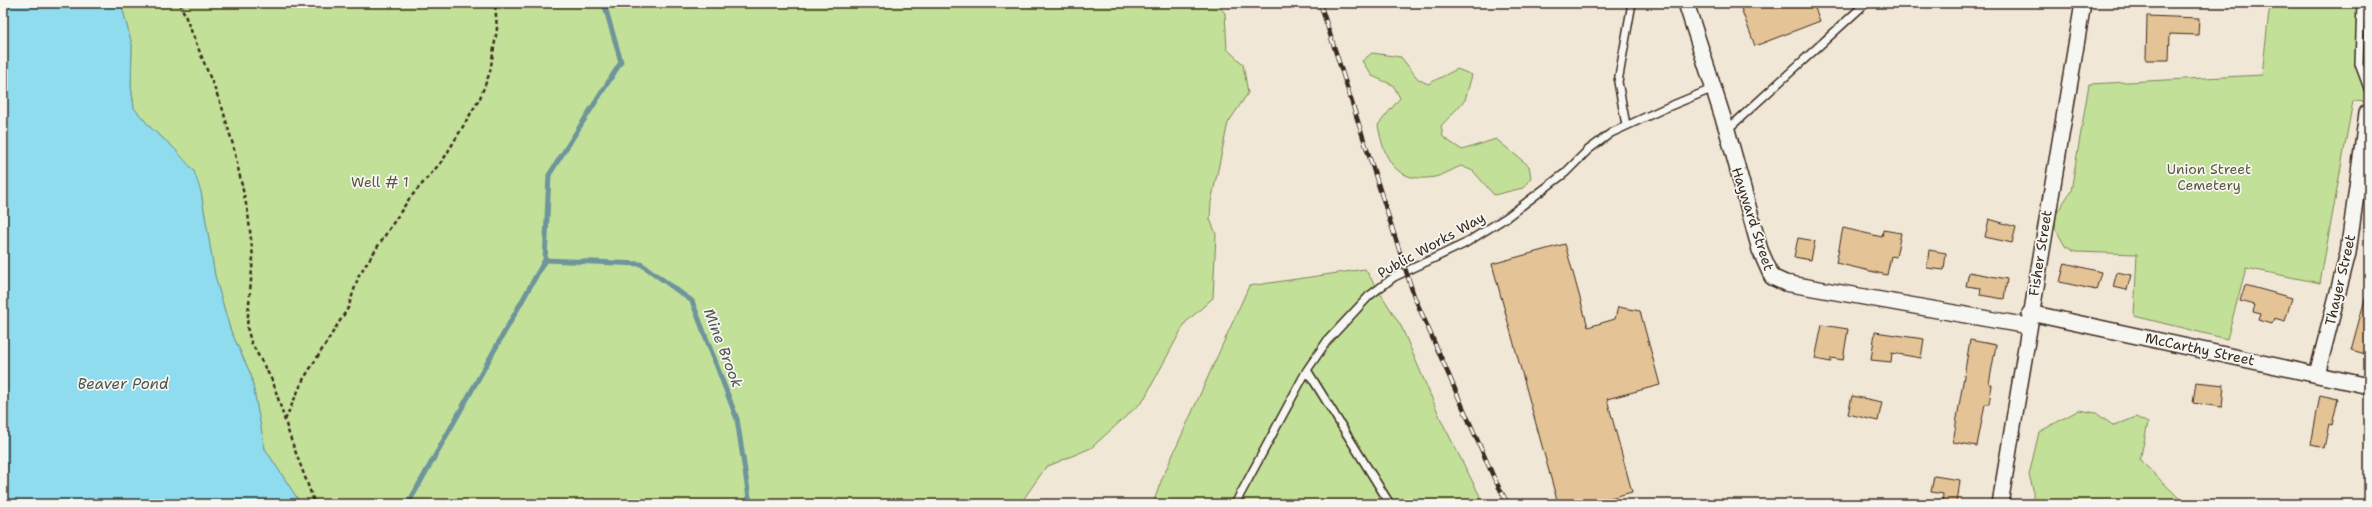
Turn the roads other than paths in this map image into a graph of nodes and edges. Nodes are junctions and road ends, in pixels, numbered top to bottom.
1 (1632, 3) edge
2 (1686, 3) edge
3 (1866, 3) edge
4 (2083, 3) edge
5 (2361, 3) edge
6 (1714, 88) junction
7 (2369, 91) edge
8 (2367, 113) dead end
9 (1626, 125) junction
10 (1727, 130) junction
11 (2029, 320) junction
12 (1307, 370) junction
13 (2317, 374) junction
14 (2369, 386) edge
15 (1240, 495) junction
16 (1235, 504) edge
17 (1242, 504) edge
18 (1390, 504) edge
19 (2000, 504) edge

1 - 9 lane
2 - 6 street, Hayward Street
3 - 10 lane
4 - 11 street, Fisher Street
5 - 7 lane
6 - 9 lane, Public Works Way
6 - 10 street, Hayward Street
8 - 13 street, Thayer Street
9 - 12 lane, Public Works Way
10 - 11 street, Hayward Street
11 - 13 street, McCarthy Street
11 - 19 street, Fisher Street
12 - 15 lane, Public Works Way
12 - 18 lane
13 - 14 street, McCarthy Street
15 - 16 lane, Public Works Way
15 - 17 lane

